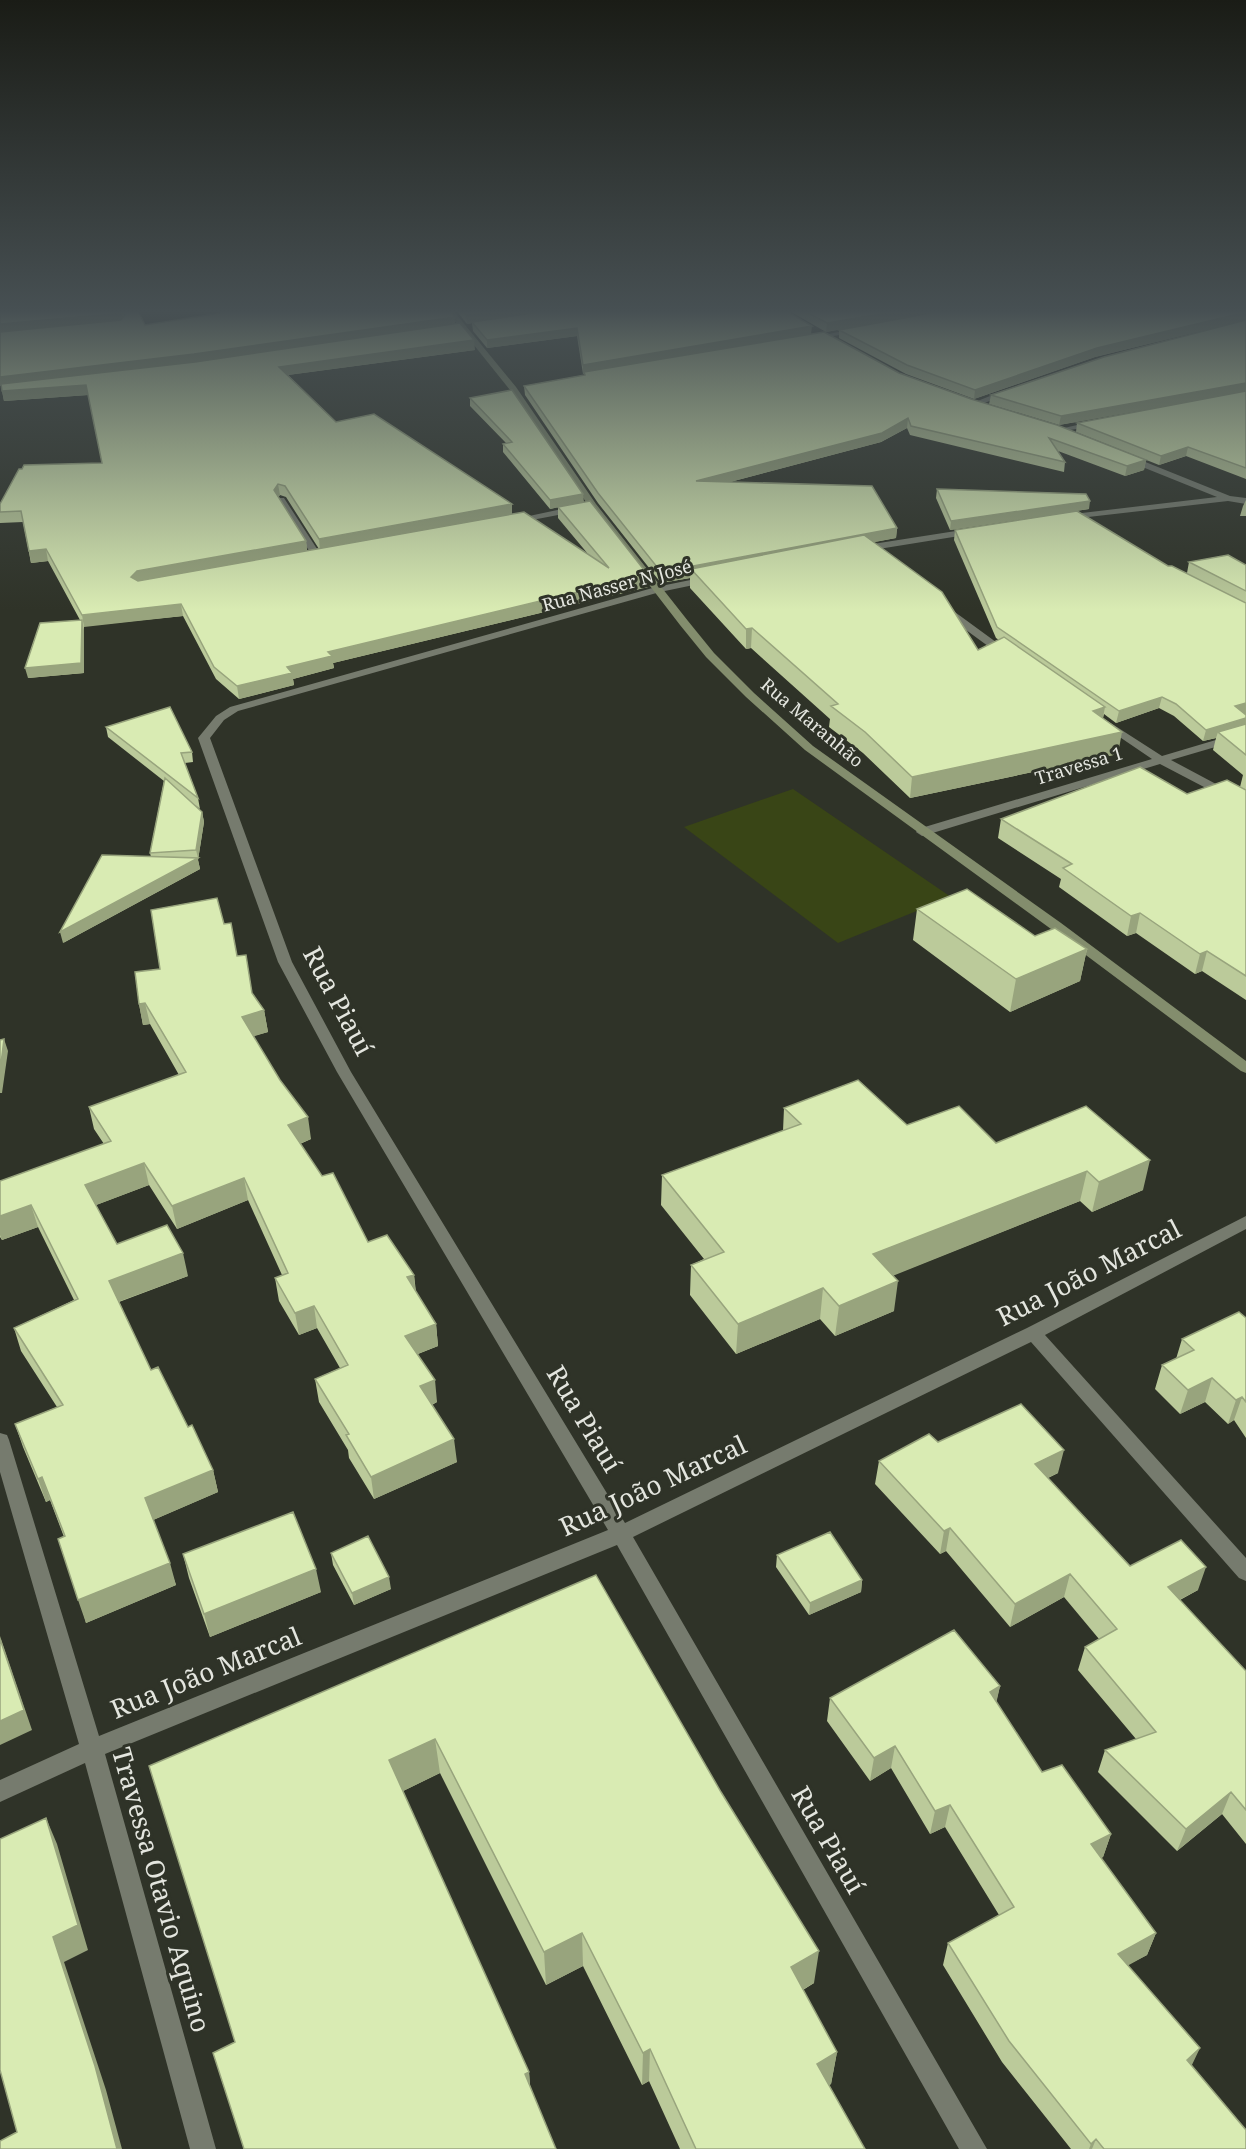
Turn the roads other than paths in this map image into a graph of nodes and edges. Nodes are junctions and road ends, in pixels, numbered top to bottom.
1 (532, 409) edge
2 (1106, 421) edge
3 (1048, 427) edge
4 (1059, 430) junction
5 (1080, 438) edge
6 (1123, 456) edge
7 (1228, 498) junction
8 (281, 500) edge
9 (1246, 501) edge
10 (593, 506) junction
11 (1077, 516) junction
12 (1057, 519) edge
13 (501, 522) edge
14 (1097, 528) edge
15 (982, 530) edge
16 (327, 553) edge
17 (316, 555) junction
18 (304, 557) edge
19 (882, 561) edge
20 (716, 578) edge
21 (659, 589) junction
22 (933, 601) edge
23 (1020, 664) edge
24 (234, 709) joint
25 (1093, 715) edge
26 (1246, 734) edge
27 (1161, 760) junction
28 (1246, 805) edge
29 (922, 832) junction
30 (1246, 1068) edge
31 (1246, 1222) edge
32 (1033, 1333) junction
33 (0, 1440) edge
34 (621, 1534) junction
35 (1246, 1572) edge
36 (92, 1749) junction
37 (0, 1791) edge
38 (203, 2149) edge
39 (974, 2149) edge

1 - 10 street, Rua Maranhão
2 - 4 street
3 - 4 street
4 - 5 street
6 - 7 street
7 - 9 street
7 - 11 street
8 - 17 street
10 - 13 street
10 - 21 street, Rua Maranhão
11 - 12 street
11 - 14 street
15 - 19 street
16 - 17 street
17 - 18 street
20 - 21 street, Rua Nasser N José
21 - 24 street, Rua Nasser N José
21 - 29 street, Rua Maranhão
22 - 23 street
24 - 34 street, Rua Piauí
25 - 27 street
26 - 27 street, Travessa 1
27 - 28 street
27 - 29 street, Travessa 1
29 - 30 street, Rua Maranhão
31 - 32 street, Rua João Marcal
32 - 34 street, Rua João Marcal
32 - 35 street
33 - 36 street, Travessa Otavio Aquino
34 - 36 street, Rua João Marcal
34 - 39 street, Rua Piauí
36 - 37 street, Rua João Marcal
36 - 38 street, Travessa Otavio Aquino

